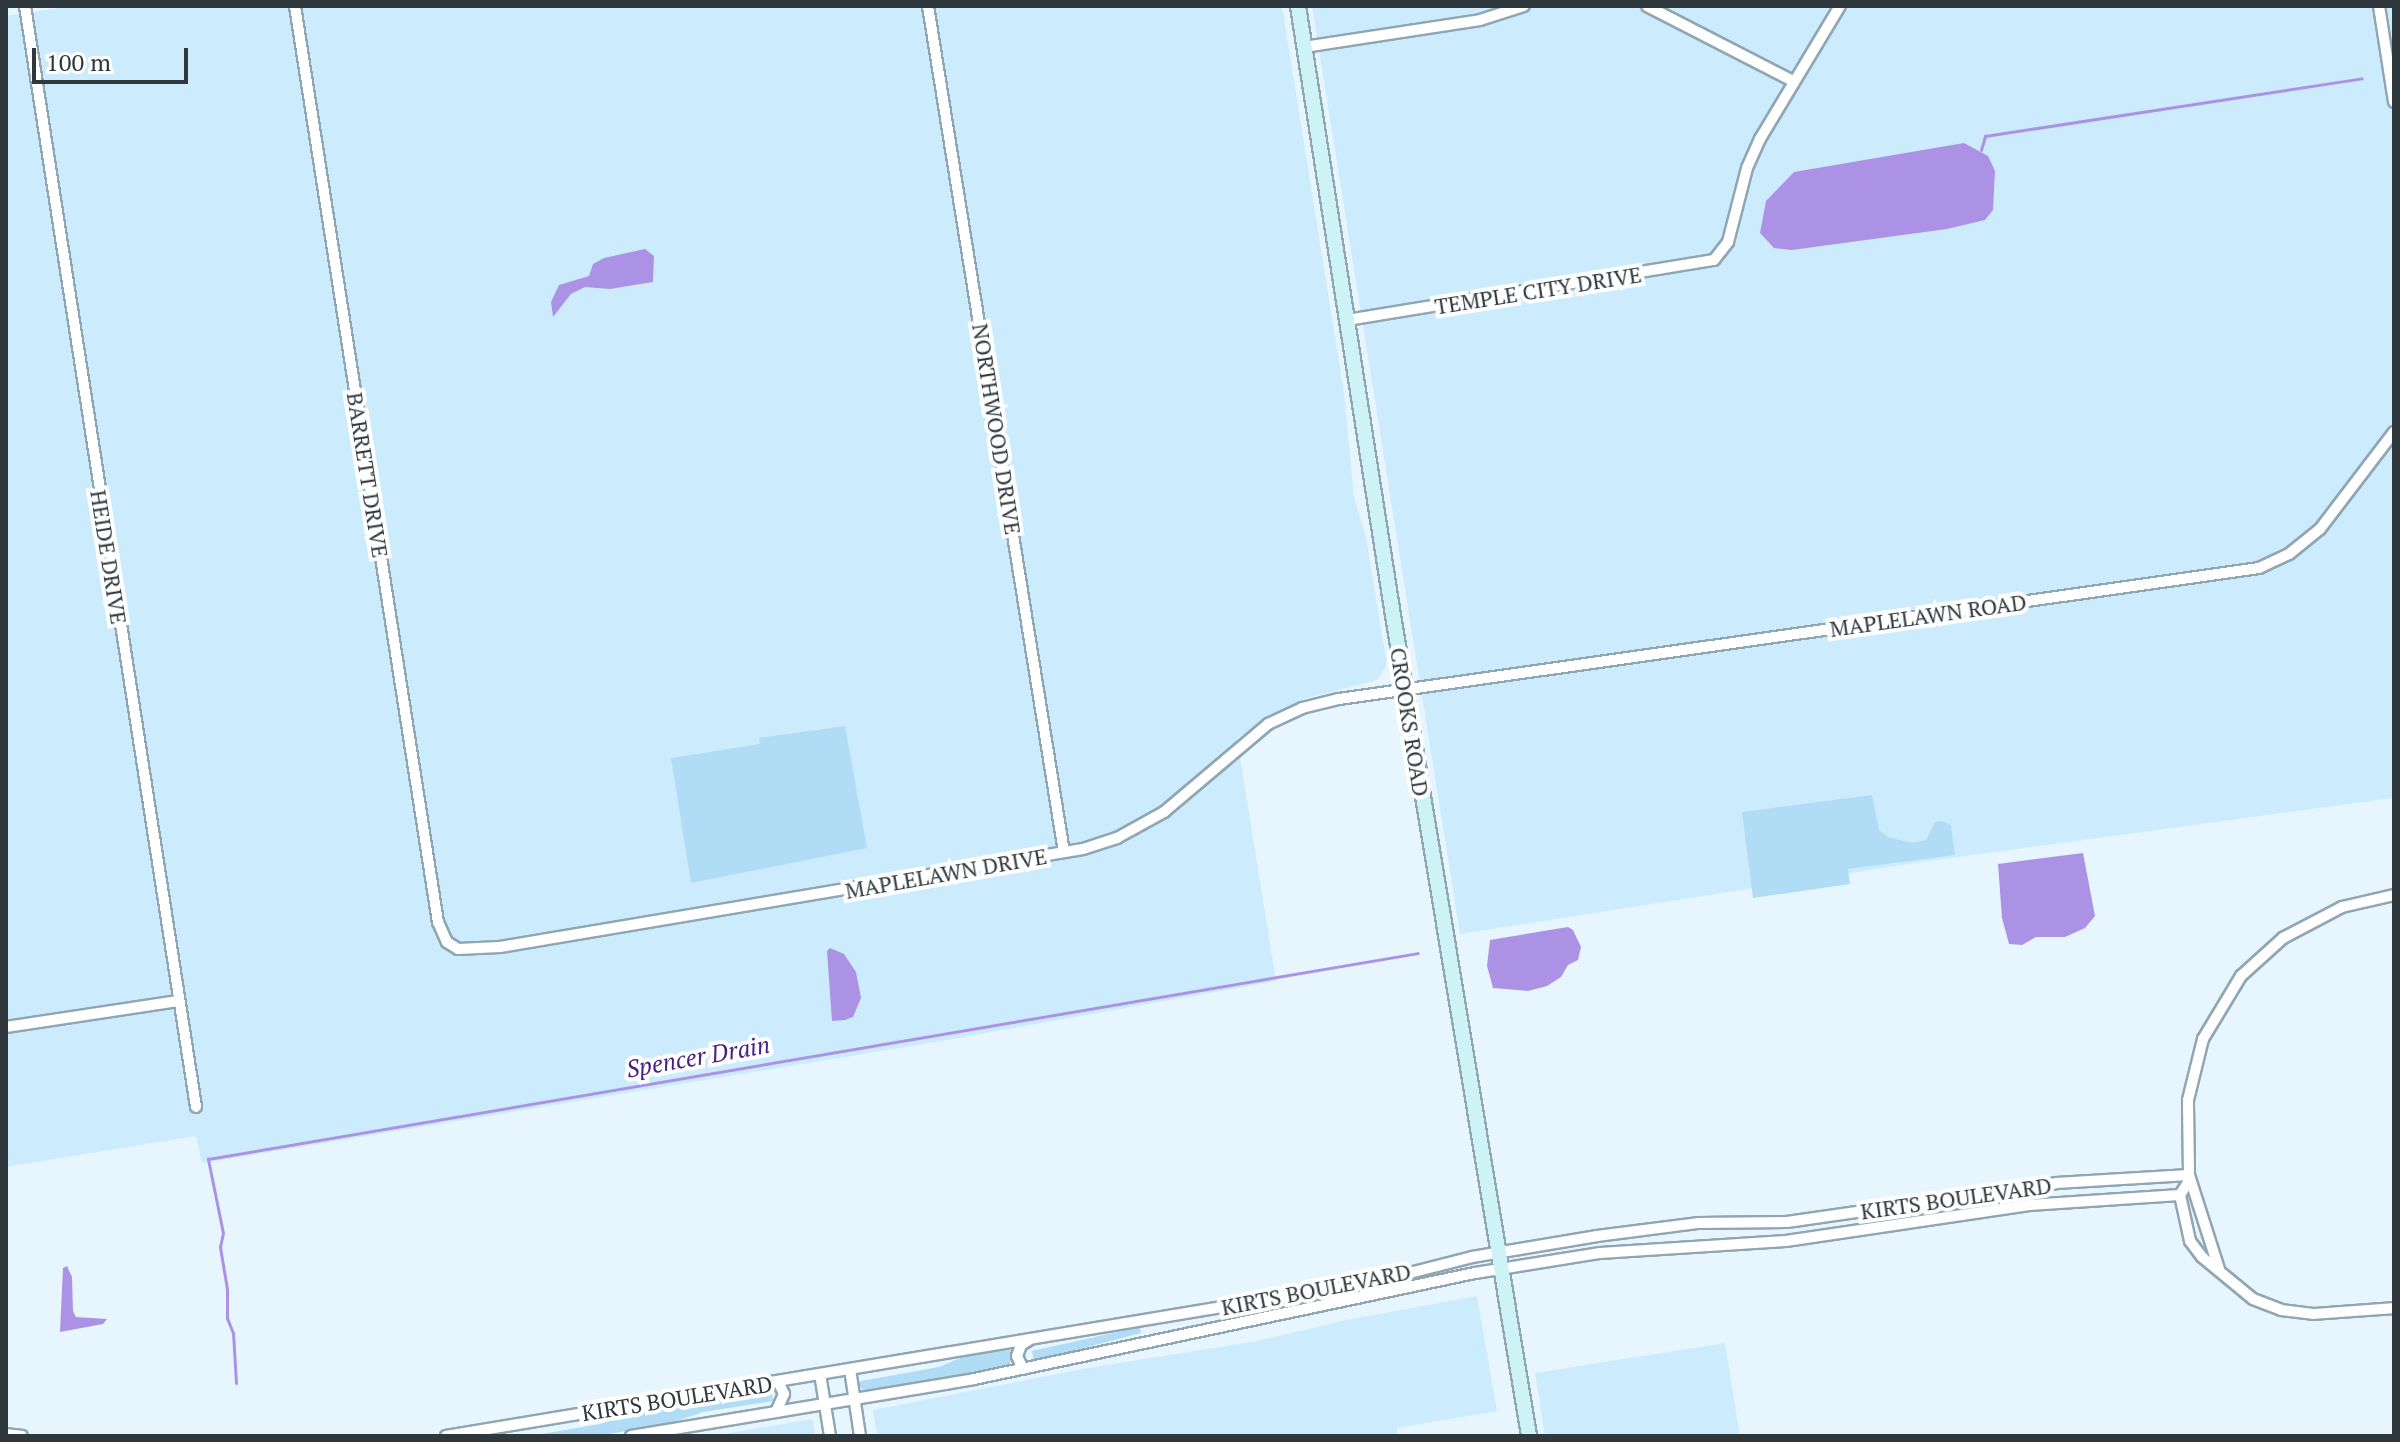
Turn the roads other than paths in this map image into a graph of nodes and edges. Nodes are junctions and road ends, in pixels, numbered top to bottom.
1 (25, 6) edge
2 (295, 6) edge
3 (928, 6) edge
4 (1298, 6) edge
5 (1524, 6) edge
6 (1647, 6) edge
7 (1840, 6) edge
8 (2379, 6) edge
9 (1304, 47) junction
10 (1793, 81) junction
11 (2394, 102) edge
12 (1347, 320) junction
13 (2394, 432) edge
14 (1405, 689) junction
15 (1064, 852) junction
16 (2394, 895) edge
17 (447, 942) joint
18 (178, 1001) junction
19 (6, 1027) edge
20 (196, 1107) dead end
21 (2189, 1178) junction
22 (2180, 1195) junction
23 (1497, 1252) junction
24 (1500, 1269) junction
25 (2219, 1269) junction
26 (2394, 1308) edge
27 (1147, 1320) junction
28 (1031, 1339) junction
29 (1146, 1344) junction
30 (850, 1369) junction
31 (1023, 1369) junction
32 (820, 1374) junction
33 (778, 1381) junction
34 (854, 1399) junction
35 (825, 1404) junction
36 (776, 1412) junction
37 (527, 1423) junction
38 (6, 1434) edge
39 (22, 1436) edge
40 (446, 1436) edge
41 (515, 1436) edge
42 (631, 1436) edge
43 (830, 1436) edge
44 (860, 1436) edge
45 (1529, 1436) edge

1 - 18 street, HEIDE DRIVE
2 - 17 street, BARRETT DRIVE
3 - 15 street, NORTHWOOD DRIVE
4 - 9 main road, CROOKS ROAD
5 - 9 street
6 - 10 street
7 - 10 street
8 - 11 street
9 - 12 main road, CROOKS ROAD
10 - 12 street, TEMPLE CITY DRIVE
12 - 14 main road, CROOKS ROAD
13 - 14 street, MAPLELAWN ROAD
14 - 15 street, MAPLELAWN DRIVE
14 - 23 main road, CROOKS ROAD
15 - 17 street, MAPLELAWN DRIVE
16 - 21 street
18 - 19 street
18 - 20 street, HEIDE DRIVE
21 - 22 street
21 - 23 street, KIRTS BOULEVARD
21 - 25 street
22 - 24 street, KIRTS BOULEVARD
22 - 25 street
23 - 24 main road, CROOKS ROAD
23 - 27 street, KIRTS BOULEVARD
24 - 29 street, KIRTS BOULEVARD
24 - 45 main road, CROOKS ROAD
25 - 26 street
27 - 28 street, KIRTS BOULEVARD
27 - 29 street
28 - 30 street, KIRTS BOULEVARD
28 - 31 street
29 - 31 street, KIRTS BOULEVARD
30 - 32 street, KIRTS BOULEVARD
30 - 34 street
31 - 34 street, KIRTS BOULEVARD
32 - 33 street, KIRTS BOULEVARD
32 - 35 street
33 - 36 street
33 - 37 street, KIRTS BOULEVARD
34 - 35 street, KIRTS BOULEVARD
34 - 44 street
35 - 36 street, KIRTS BOULEVARD
35 - 43 street
36 - 42 street, KIRTS BOULEVARD
37 - 40 street, KIRTS BOULEVARD
37 - 41 street
38 - 39 street

